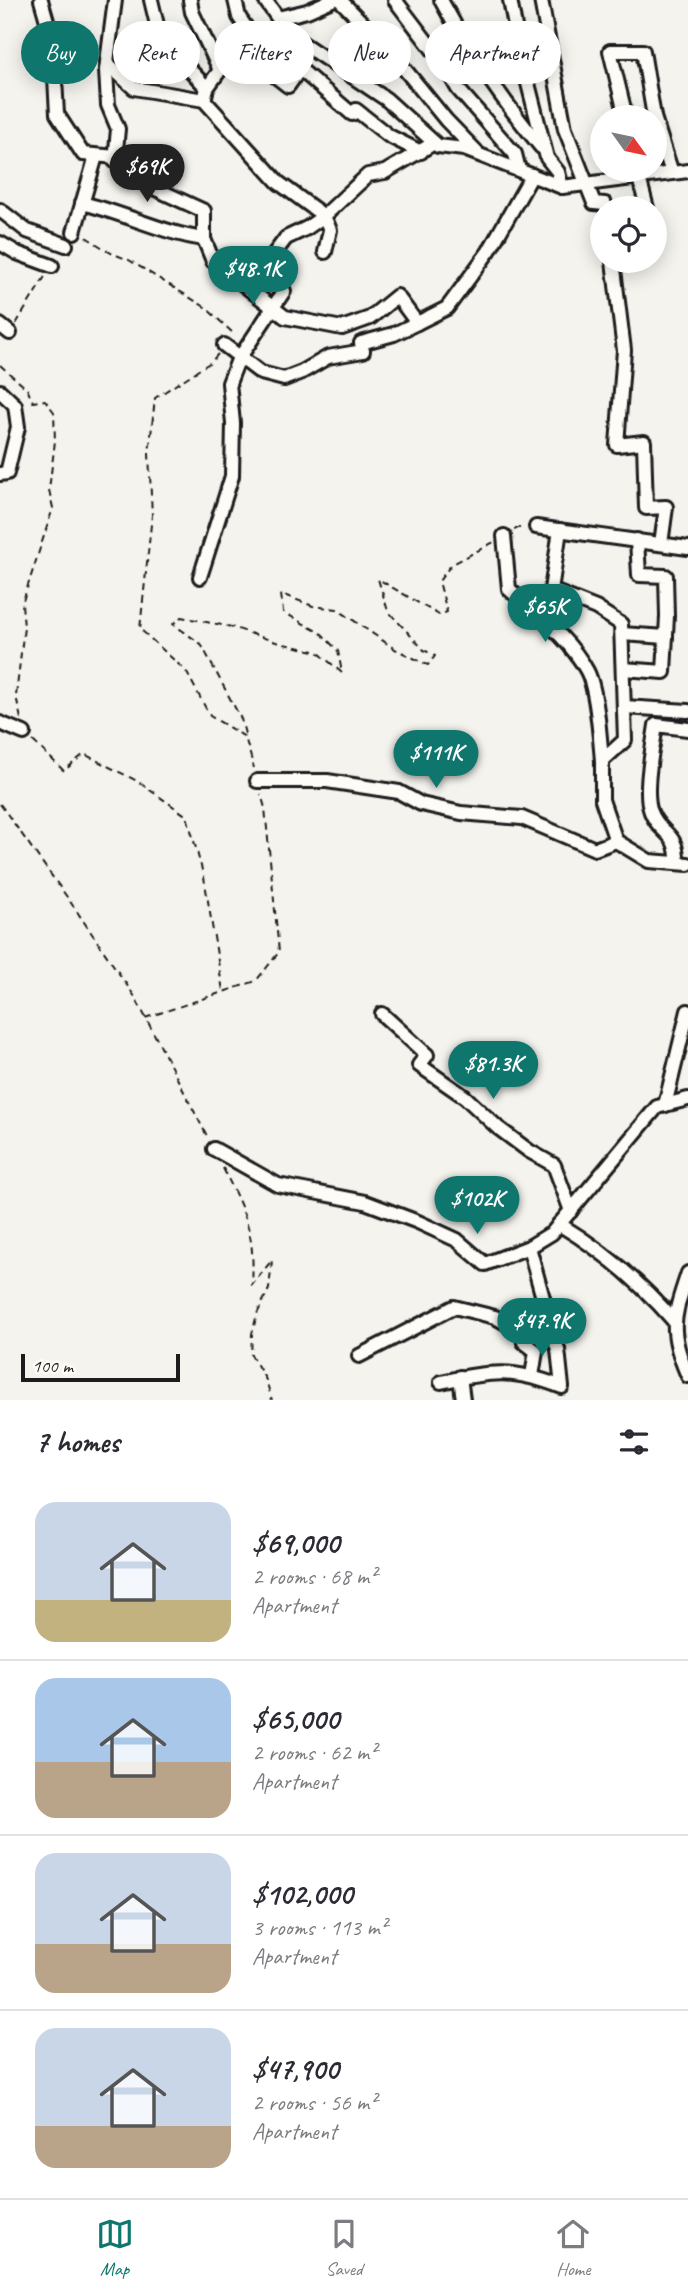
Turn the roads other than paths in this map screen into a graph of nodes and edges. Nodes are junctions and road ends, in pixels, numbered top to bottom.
1 (41, 0) edge
2 (115, 0) edge
3 (151, 0) edge
4 (190, 0) edge
5 (235, 0) edge
6 (265, 0) edge
7 (332, 0) edge
8 (340, 0) edge
9 (395, 0) edge
10 (441, 0) edge
11 (510, 0) edge
12 (541, 0) edge
13 (278, 18) junction
14 (107, 63) junction
15 (206, 94) junction
16 (623, 105) edge
17 (652, 105) edge
18 (434, 143) junction
19 (545, 151) junction
20 (421, 152) junction
21 (479, 154) junction
22 (96, 156) junction
23 (116, 157) junction
24 (667, 157) edge
25 (688, 171) edge
26 (526, 172) junction
27 (667, 173) edge
28 (672, 173) junction
29 (599, 182) edge
30 (585, 185) junction
31 (562, 187) junction
32 (590, 196) edge
33 (82, 202) junction
34 (0, 210) edge
35 (324, 216) junction
36 (74, 232) road end
37 (204, 239) junction
38 (0, 243) edge
39 (66, 244) dead end
40 (325, 252) dead end
41 (51, 266) road end
42 (614, 273) edge
43 (272, 308) junction
44 (417, 323) junction
45 (224, 345) road end
46 (240, 357) junction
47 (0, 391) edge
48 (0, 474) edge
49 (536, 527) road end
50 (560, 530) junction
51 (504, 536) road end
52 (637, 540) junction
53 (661, 544) junction
54 (688, 548) edge
55 (200, 577) dead end
56 (622, 634) junction
57 (666, 637) junction
58 (623, 669) junction
59 (624, 707) junction
60 (688, 712) edge
61 (0, 723) edge
62 (688, 729) edge
63 (24, 733) road end
64 (602, 761) junction
65 (257, 780) road end
66 (616, 841) junction
67 (682, 864) edge
68 (688, 1011) edge
69 (382, 1014) dead end
70 (688, 1099) edge
71 (665, 1105) junction
72 (214, 1149) road end
73 (571, 1210) junction
74 (559, 1224) junction
75 (529, 1247) junction
76 (688, 1273) edge
77 (675, 1322) junction
78 (359, 1356) dead end
79 (532, 1376) junction
80 (688, 1376) edge
81 (460, 1377) junction
82 (441, 1382) dead end
83 (463, 1400) edge

1 - 22 street
2 - 14 street
3 - 15 street
4 - 15 street
5 - 20 street
6 - 13 street
7 - 13 street
8 - 21 street
9 - 26 street
10 - 19 street
11 - 19 street
12 - 30 street
13 - 18 street
14 - 15 street
14 - 23 street
15 - 35 street
16 - 17 street
18 - 20 street
18 - 21 street
19 - 31 street
20 - 35 street
21 - 26 street
22 - 23 street
22 - 33 street
23 - 37 street
24 - 28 street
25 - 28 street
26 - 31 street
26 - 44 street
27 - 28 street
29 - 30 street
30 - 31 street
30 - 32 street
33 - 36 street
33 - 37 street
34 - 39 street
35 - 40 street
35 - 43 street
37 - 43 street
38 - 41 street
42 - 53 street
43 - 44 street
43 - 46 street
44 - 46 street
45 - 46 street
46 - 55 street
47 - 48 street
49 - 50 street
50 - 52 street
50 - 56 street
51 - 64 street
52 - 53 street
52 - 57 street
53 - 54 street
56 - 57 street
56 - 58 street
57 - 58 street
58 - 59 street
59 - 60 street
59 - 64 street
61 - 63 street
62 - 67 street
64 - 66 street
65 - 66 street
66 - 67 street
68 - 71 street
69 - 73 street
70 - 71 street
71 - 73 street
72 - 75 street
73 - 74 street
74 - 75 street
74 - 77 street
75 - 79 street
76 - 77 street
77 - 80 street
78 - 79 street
79 - 81 street
81 - 82 street
81 - 83 street

